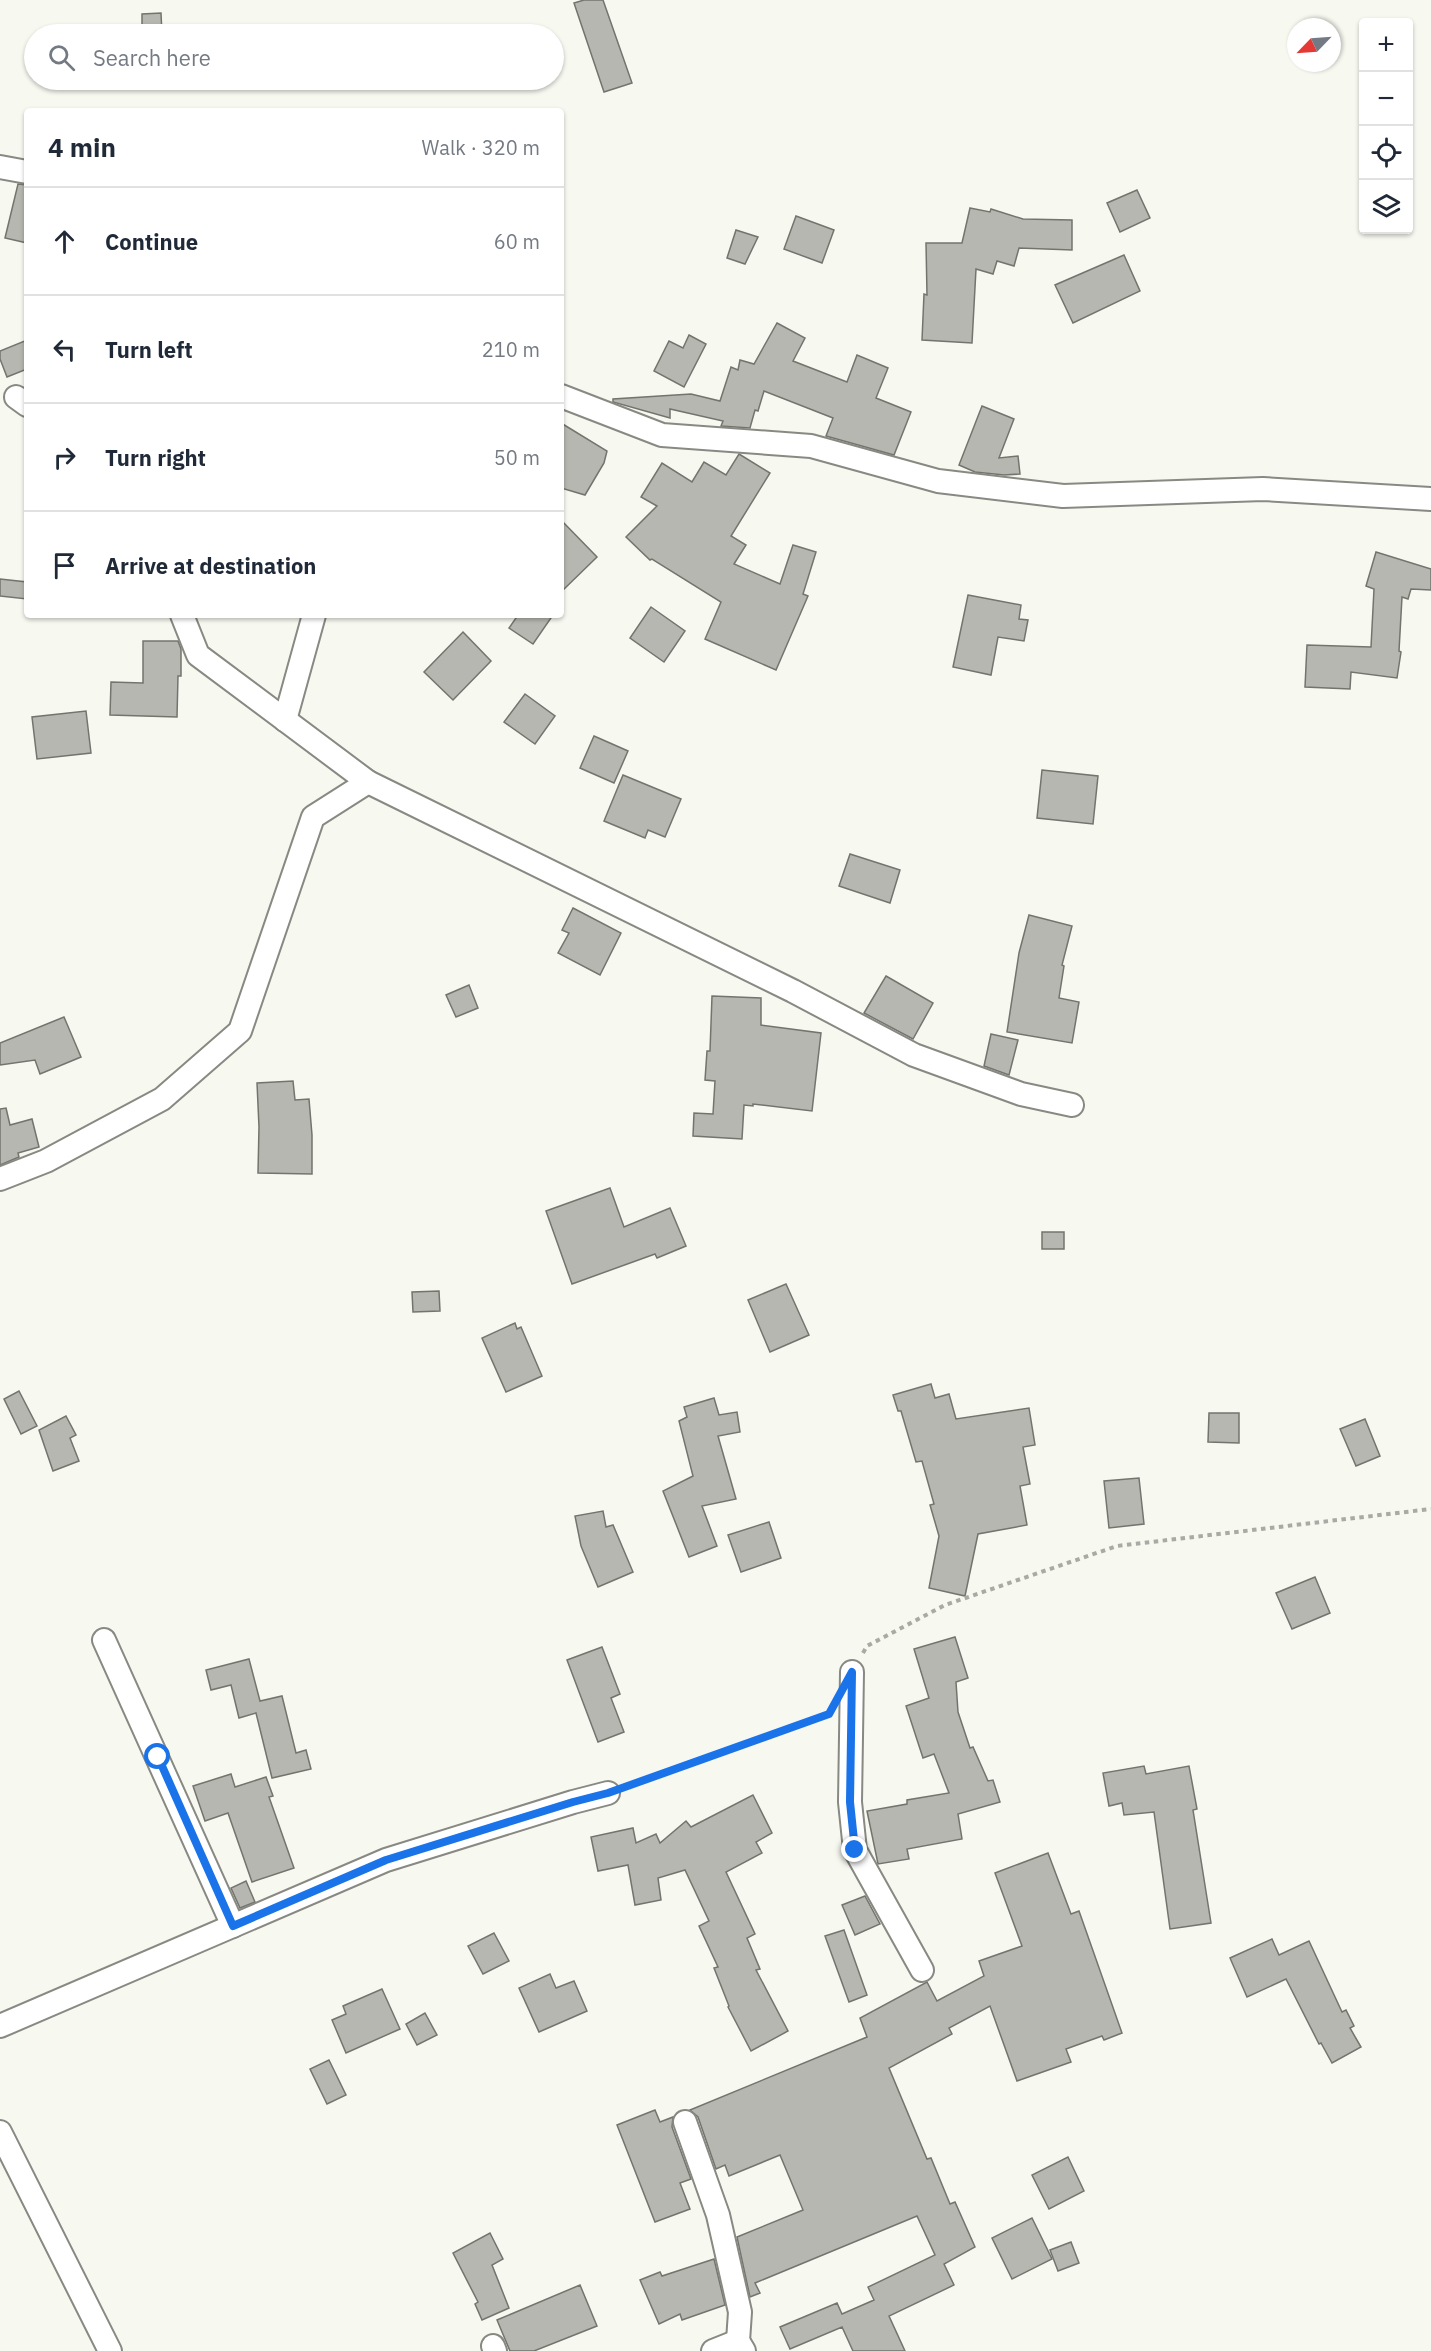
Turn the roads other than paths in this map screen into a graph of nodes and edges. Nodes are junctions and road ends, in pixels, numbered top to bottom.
1 (0, 167) edge
2 (24, 171) edge
3 (564, 397) edge
4 (1431, 500) edge
5 (183, 618) edge
6 (313, 618) edge
7 (285, 720) junction
8 (368, 782) junction
9 (1072, 1105) dead end
10 (0, 1179) edge
11 (104, 1640) dead end
12 (852, 1672) road end
13 (608, 1793) road end
14 (233, 1926) junction
15 (922, 1970) dead end
16 (0, 2026) edge
17 (685, 2122) dead end
18 (0, 2132) edge
19 (741, 2346) edge
20 (111, 2351) edge
21 (713, 2351) edge

1 - 2 street
3 - 4 street
5 - 7 street
6 - 7 street
7 - 8 street
8 - 9 street
8 - 10 street
11 - 14 street
12 - 15 street
13 - 14 street
14 - 16 street
17 - 19 street
18 - 20 street
19 - 21 street

